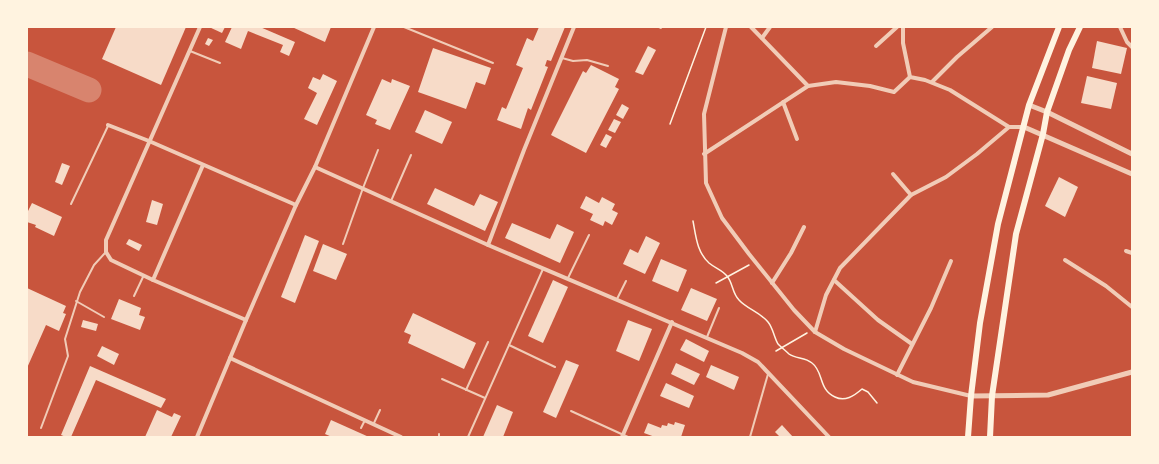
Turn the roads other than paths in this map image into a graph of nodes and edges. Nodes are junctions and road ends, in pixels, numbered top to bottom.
1 (200, 27) edge
2 (374, 27) edge
3 (404, 27) edge
4 (574, 27) edge
5 (726, 27) edge
6 (751, 27) edge
7 (770, 27) edge
8 (897, 27) edge
9 (903, 27) edge
10 (992, 27) edge
11 (1059, 27) edge
12 (1080, 27) edge
13 (1120, 27) edge
14 (762, 38) junction
15 (876, 46) dead end
16 (1132, 47) edge
17 (189, 51) junction
18 (561, 57) junction
19 (220, 63) dead end
20 (493, 63) dead end
21 (608, 66) dead end
22 (910, 76) junction
23 (932, 82) junction
24 (808, 86) junction
25 (783, 102) junction
26 (1030, 105) junction
27 (1047, 112) junction
28 (108, 125) joint
29 (1009, 127) junction
30 (1024, 127) junction
31 (1043, 134) junction
32 (797, 138) dead end
33 (149, 141) junction
34 (378, 150) dead end
35 (411, 154) dead end
36 (704, 154) junction
37 (1132, 154) edge
38 (203, 165) junction
39 (315, 167) junction
40 (893, 174) dead end
41 (1132, 174) edge
42 (363, 188) junction
43 (911, 195) junction
44 (391, 201) junction
45 (71, 204) dead end
46 (296, 205) junction
47 (804, 227) dead end
48 (589, 234) dead end
49 (343, 244) dead end
50 (488, 245) junction
51 (1126, 251) dead end
52 (106, 252) junction
53 (1132, 253) edge
54 (1065, 260) dead end
55 (951, 261) dead end
56 (544, 268) junction
57 (144, 276) junction
58 (568, 278) junction
59 (153, 280) junction
60 (834, 280) junction
61 (626, 281) dead end
62 (772, 283) junction
63 (134, 296) dead end
64 (617, 299) junction
65 (76, 301) junction
66 (1132, 307) edge
67 (719, 308) dead end
68 (104, 317) dead end
69 (246, 320) junction
70 (672, 322) junction
71 (815, 332) junction
72 (707, 337) junction
73 (488, 342) dead end
74 (912, 344) junction
75 (509, 345) junction
76 (230, 358) junction
77 (555, 367) dead end
78 (1132, 372) edge
79 (769, 373) junction
80 (897, 374) junction
81 (442, 379) dead end
82 (466, 390) junction
83 (971, 396) junction
84 (992, 396) junction
85 (486, 398) junction
86 (380, 410) dead end
87 (571, 410) dead end
88 (365, 420) junction
89 (373, 424) junction
90 (41, 428) dead end
91 (361, 428) dead end
92 (622, 436) edge
93 (828, 436) edge
94 (197, 437) edge
95 (401, 437) edge
96 (468, 437) edge
97 (628, 437) edge
98 (750, 437) edge
99 (968, 437) edge
100 (990, 437) edge

1 - 17 street
2 - 39 street
3 - 20 lane
4 - 18 street
5 - 36 street
6 - 14 street
7 - 14 street
8 - 15 street
9 - 22 street
10 - 23 street
11 - 26 highway
12 - 27 highway
13 - 16 street
14 - 24 street
17 - 19 lane
17 - 33 street
18 - 21 lane
18 - 50 street
22 - 23 street
22 - 24 street
23 - 29 street
24 - 25 street
25 - 32 street
25 - 36 street
26 - 27 street
26 - 30 highway
27 - 31 highway
27 - 37 street
28 - 33 street
28 - 45 lane
29 - 30 street
29 - 43 street
30 - 31 street
30 - 83 highway
31 - 41 street
31 - 84 highway
33 - 38 street
33 - 52 street
34 - 42 lane
35 - 44 lane
36 - 62 street
38 - 46 street
38 - 59 street
39 - 42 street
39 - 46 street
40 - 43 street
42 - 44 street
42 - 49 lane
43 - 60 street
44 - 50 street
46 - 69 street
47 - 62 street
48 - 58 lane
50 - 56 street
51 - 53 street
52 - 57 street
52 - 65 lane
54 - 66 street
55 - 74 street
56 - 58 street
56 - 75 lane
57 - 59 street
57 - 63 lane
58 - 64 street
59 - 69 street
60 - 71 street
60 - 74 street
61 - 64 lane
62 - 71 street
64 - 70 street
65 - 68 lane
65 - 90 lane
67 - 72 lane
69 - 76 street
70 - 72 street
70 - 92 street
71 - 80 street
72 - 79 street
73 - 82 lane
74 - 80 street
75 - 77 lane
75 - 85 lane
76 - 88 street
76 - 94 street
78 - 84 street
79 - 93 street
79 - 98 lane
80 - 83 street
81 - 82 lane
82 - 85 lane
83 - 84 street
83 - 99 highway
84 - 100 highway
85 - 96 lane
86 - 89 lane
87 - 92 lane
88 - 89 street
88 - 91 lane
89 - 95 street
92 - 97 lane

